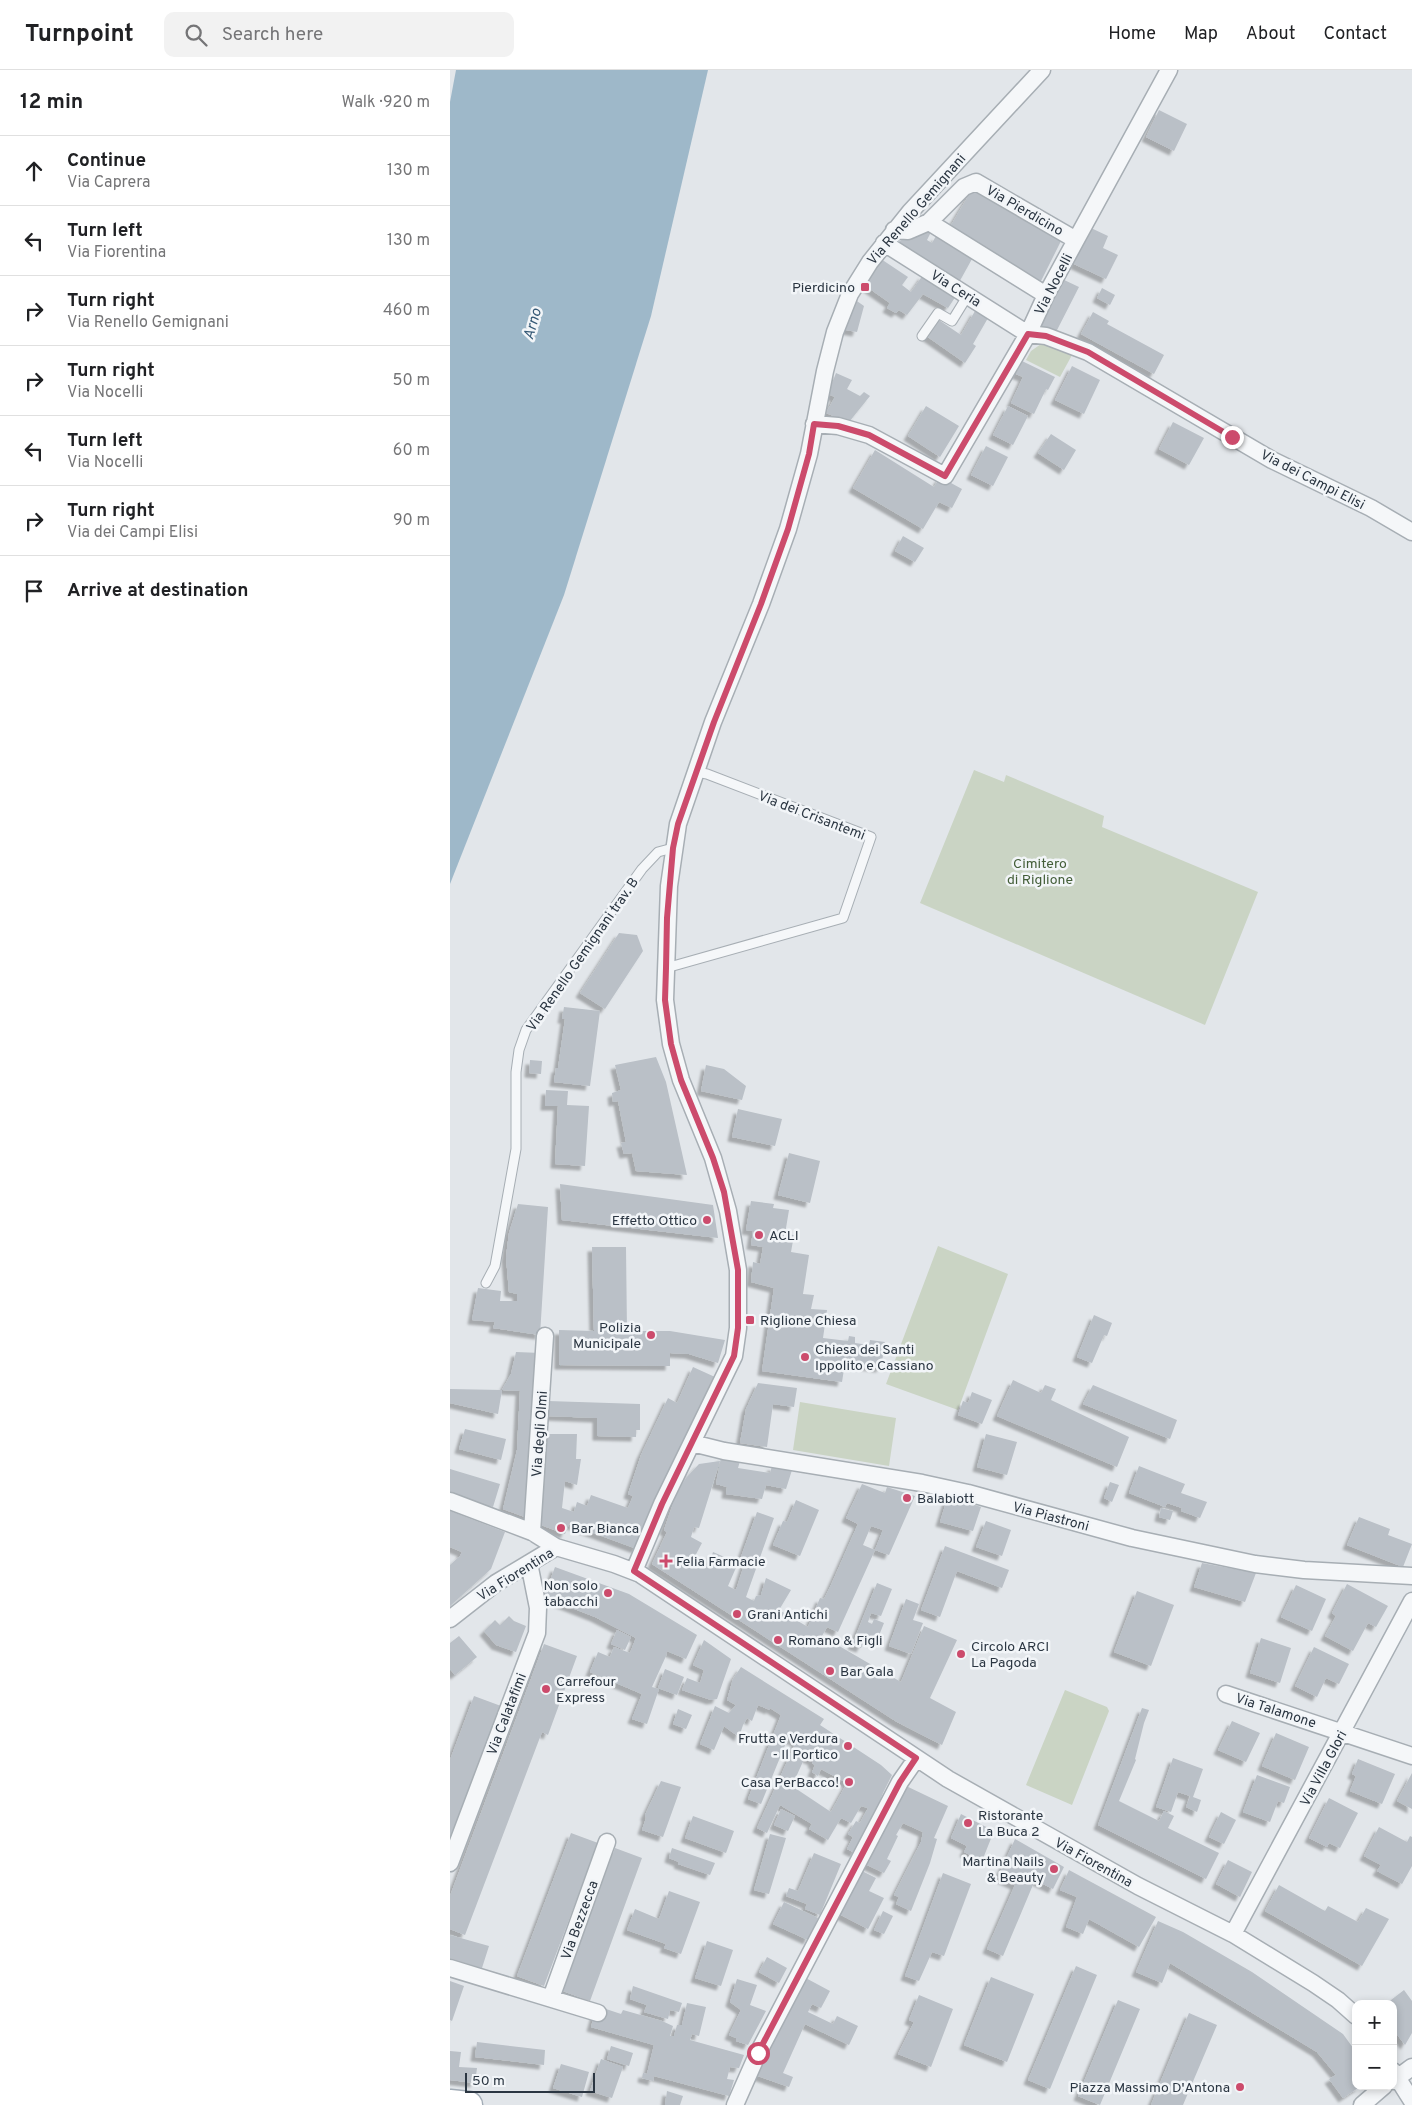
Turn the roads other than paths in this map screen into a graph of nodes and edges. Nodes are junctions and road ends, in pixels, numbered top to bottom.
1 (1042, 70) edge
2 (1169, 70) edge
3 (929, 222) junction
4 (894, 230) junction
5 (1076, 240) junction
6 (884, 243) junction
7 (968, 295) junction
8 (1046, 295) junction
9 (1028, 334) junction
10 (922, 336) dead end
11 (814, 424) junction
12 (1412, 532) edge
13 (697, 772) junction
14 (673, 848) junction
15 (666, 968) junction
16 (486, 1283) dead end
17 (545, 1336) dead end
18 (692, 1443) junction
19 (450, 1501) edge
20 (532, 1532) junction
21 (556, 1547) junction
22 (529, 1563) junction
23 (634, 1571) junction
24 (1412, 1576) edge
25 (1412, 1601) edge
26 (450, 1619) edge
27 (1226, 1694) dead end
28 (1343, 1732) junction
29 (1412, 1756) edge
30 (916, 1758) junction
31 (607, 1842) dead end
32 (450, 1863) edge
33 (1233, 1934) junction
34 (450, 1968) edge
35 (550, 1998) junction
36 (1352, 2012) edge
37 (598, 2013) dead end
38 (1412, 2067) edge
39 (1397, 2076) edge
40 (1397, 2084) edge
41 (1379, 2090) edge
42 (1412, 2101) edge
43 (450, 2103) edge
44 (469, 2105) edge
45 (736, 2105) edge
46 (1362, 2105) edge

1 - 4 street, Via Renello Gemignani
2 - 5 street, Via Nocelli
3 - 4 street, Via Pierdicino
3 - 5 street, Via Pierdicino
3 - 8 street
4 - 6 street, Via Renello Gemignani
5 - 8 street, Via Nocelli
6 - 7 street, Via Ceria
6 - 11 street, Via Renello Gemignani
7 - 9 street, Via Ceria
7 - 10 lane
8 - 9 street, Via Nocelli
9 - 11 street, Via Nocelli
9 - 12 street, Via dei Campi Elisi
11 - 13 street, Via Renello Gemignani
13 - 14 street, Via Renello Gemignani
13 - 15 lane, Via dei Crisantemi
14 - 15 street, Via Renello Gemignani
14 - 16 lane, Via Renello Gemignani trav. B
15 - 18 street, Via Renello Gemignani
17 - 20 street, Via degli Olmi
18 - 23 street, Via Renello Gemignani
18 - 24 street, Via Piastroni
19 - 20 street
20 - 21 street
21 - 22 street, Via Fiorentina
21 - 23 street, Via Fiorentina
22 - 26 street, Via Fiorentina
22 - 32 street, Via Calatafimi
23 - 30 street, Via Fiorentina
25 - 28 street, Via Villa Glori
27 - 28 street, Via Talamone
28 - 29 street, Via Talamone
28 - 33 street, Via Villa Glori
30 - 33 street, Via Fiorentina
30 - 45 street
31 - 35 street, Via Bezzecca
33 - 36 street, Via Fiorentina
34 - 35 street
35 - 37 street
38 - 39 street
40 - 42 street
41 - 46 street
43 - 44 main road

